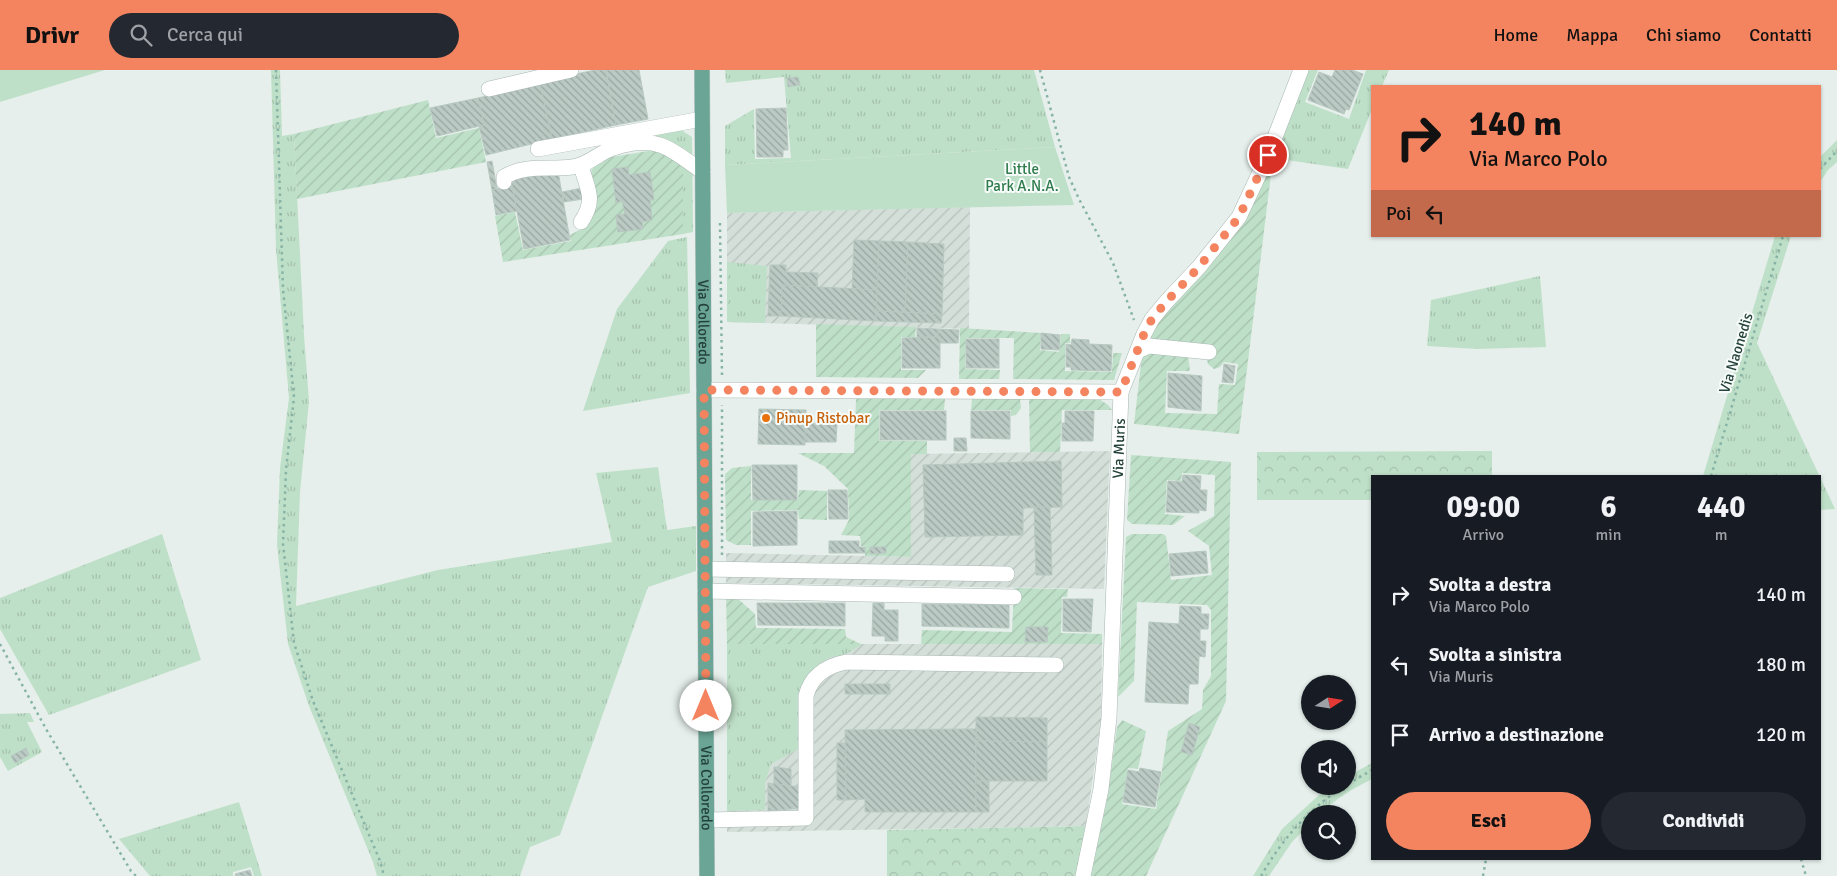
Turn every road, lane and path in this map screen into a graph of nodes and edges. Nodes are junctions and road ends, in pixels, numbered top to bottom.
1 (276, 70) edge
2 (571, 70) edge
3 (702, 70) edge
4 (1040, 70) edge
5 (1302, 70) edge
6 (490, 89) dead end
7 (702, 119) junction
8 (538, 149) dead end
9 (1837, 150) edge
10 (581, 166) junction
11 (1821, 168) edge
12 (702, 172) junction
13 (504, 182) dead end
14 (580, 222) dead end
15 (1783, 237) edge
16 (1134, 320) dead end
17 (1138, 351) junction
18 (1208, 352) dead end
19 (704, 390) junction
20 (1121, 392) junction
21 (1711, 475) edge
22 (705, 569) junction
23 (1007, 574) dead end
24 (705, 591) junction
25 (1014, 597) dead end
26 (0, 644) edge
27 (1056, 665) dead end
28 (1371, 771) edge
29 (1356, 779) edge
30 (1333, 795) edge
31 (707, 820) junction
32 (1486, 860) edge
33 (1801, 860) edge
34 (136, 876) edge
35 (384, 876) edge
36 (707, 876) edge
37 (1083, 876) edge
38 (1260, 876) edge
39 (1482, 876) edge
40 (1806, 876) edge

1 - 35 path
2 - 6 street
3 - 7 main road, Via Colloredo
4 - 16 path
5 - 17 street, Via Muris
7 - 8 street
7 - 12 main road, Via Colloredo
9 - 11 path
10 - 12 street
10 - 13 street
10 - 14 street
12 - 19 main road, Via Colloredo
15 - 21 path, Via Naonedis
17 - 18 street
17 - 20 street, Via Muris
19 - 20 street
19 - 22 main road, Via Colloredo
20 - 37 street, Via Muris
22 - 23 street
22 - 24 main road, Via Colloredo
24 - 25 street
24 - 31 main road, Via Colloredo
26 - 34 path
27 - 31 street
28 - 29 path
30 - 38 path
31 - 36 main road, Via Colloredo
32 - 39 path
33 - 40 path

